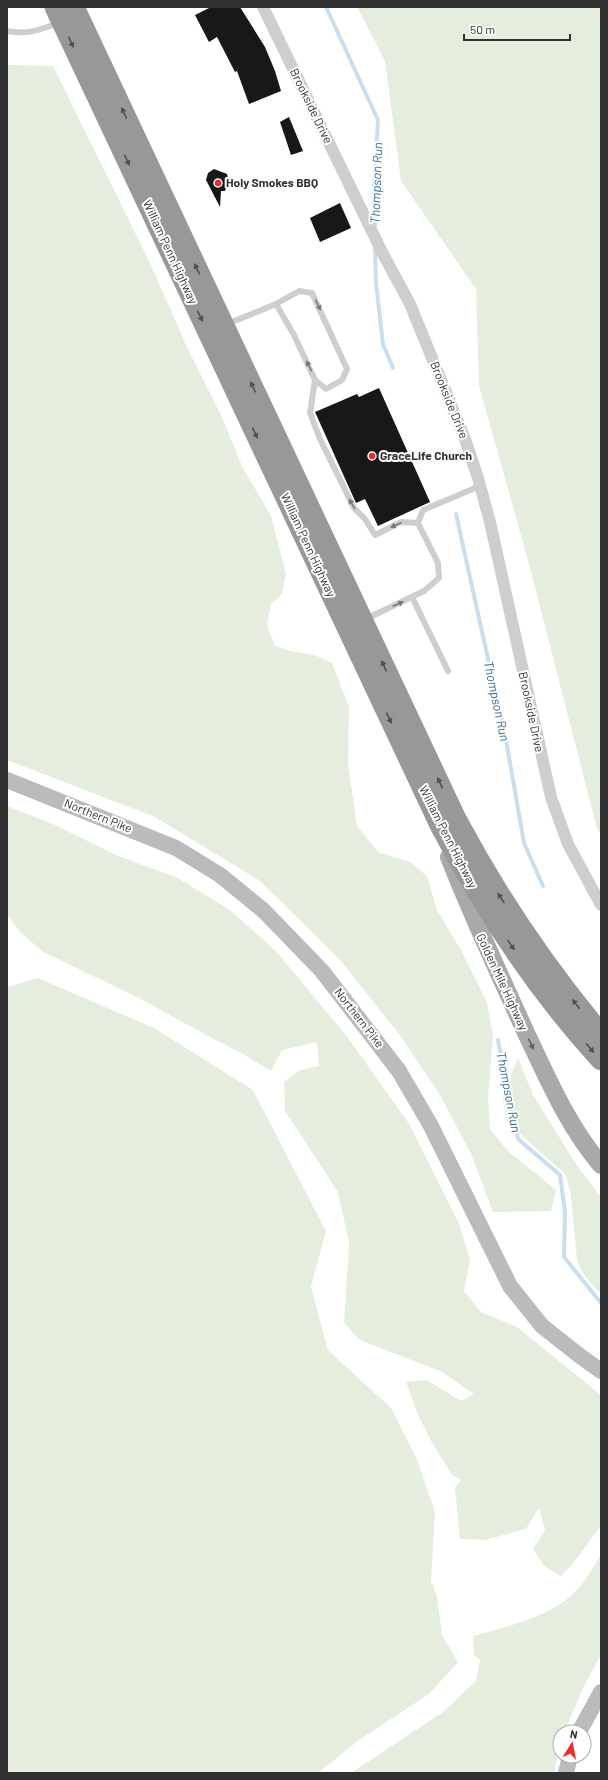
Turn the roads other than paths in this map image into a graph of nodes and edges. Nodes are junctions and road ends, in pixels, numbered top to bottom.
1 (263, 7) edge
2 (63, 12) edge
3 (7, 31) edge
4 (276, 304) junction
5 (224, 326) junction
6 (315, 380) junction
7 (480, 486) junction
8 (418, 523) junction
9 (412, 597) junction
10 (363, 620) junction
11 (448, 671) dead end
12 (7, 780) edge
13 (423, 789) junction
14 (601, 905) edge
15 (601, 1034) edge
16 (601, 1060) edge
17 (601, 1165) edge
18 (601, 1371) edge
19 (601, 1692) edge
20 (583, 1724) edge

1 - 7 street, Brookside Drive
2 - 3 lane
5 -> 2 highway, William Penn Highway
2 -> 13 highway, William Penn Highway
4 - 5 lane
6 -> 4 lane
4 -> 6 lane
10 -> 5 highway, William Penn Highway
8 -> 6 lane
7 - 8 lane
7 - 14 street, Brookside Drive
8 - 9 lane
10 -> 9 lane
9 - 11 lane
15 -> 10 highway, William Penn Highway
12 - 18 main road, Northern Pike
13 -> 16 highway, William Penn Highway
13 -> 17 main road, Golden Mile Highway
19 - 20 main road

